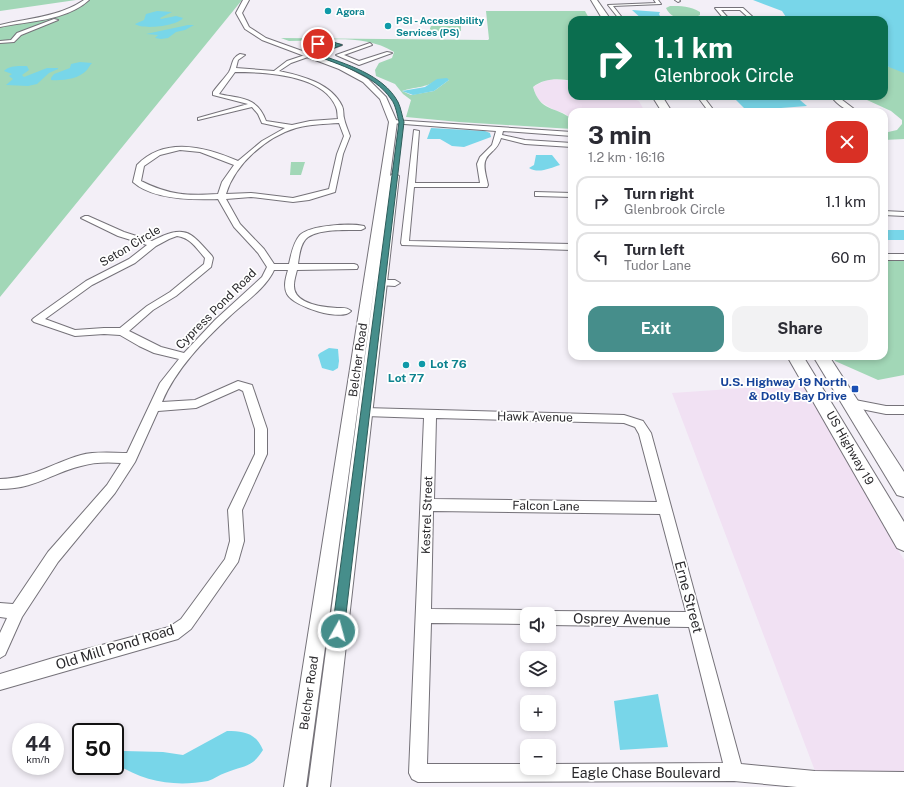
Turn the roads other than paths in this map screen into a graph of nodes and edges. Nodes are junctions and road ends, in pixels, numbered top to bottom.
1 (87, 0) edge
2 (246, 0) edge
3 (251, 0) edge
4 (594, 0) edge
5 (656, 0) edge
6 (604, 16) edge
7 (619, 16) edge
8 (724, 16) edge
9 (749, 16) edge
10 (59, 19) dead end
11 (27, 20) junction
12 (0, 26) edge
13 (31, 29) junction
14 (0, 42) edge
15 (370, 44) dead end
16 (340, 45) junction
17 (309, 47) dead end
18 (353, 50) junction
19 (389, 53) dead end
20 (311, 54) junction
21 (242, 55) dead end
22 (233, 70) junction
23 (274, 72) junction
24 (386, 90) dead end
25 (837, 100) edge
26 (252, 105) junction
27 (849, 108) edge
28 (200, 119) dead end
29 (398, 120) junction
30 (341, 121) junction
31 (292, 128) junction
32 (500, 128) junction
33 (416, 131) dead end
34 (568, 134) edge
35 (499, 136) junction
36 (568, 145) edge
37 (239, 164) junction
38 (411, 185) junction
39 (538, 194) dead end
40 (568, 194) edge
41 (221, 197) junction
42 (888, 213) edge
43 (904, 214) edge
44 (85, 218) dead end
45 (361, 228) dead end
46 (153, 244) junction
47 (568, 247) edge
48 (888, 257) edge
49 (904, 257) edge
50 (354, 266) dead end
51 (271, 267) junction
52 (294, 267) junction
53 (346, 311) dead end
54 (122, 332) junction
55 (186, 357) junction
56 (797, 360) edge
57 (809, 360) edge
58 (823, 360) edge
59 (850, 403) junction
60 (154, 407) junction
61 (904, 410) edge
62 (828, 411) junction
63 (365, 412) junction
64 (430, 415) junction
65 (639, 424) joint
66 (131, 458) junction
67 (0, 484) edge
68 (904, 489) edge
69 (427, 505) junction
70 (665, 508) junction
71 (904, 541) edge
72 (0, 610) edge
73 (17, 612) junction
74 (424, 616) junction
75 (520, 617) edge
76 (556, 618) edge
77 (695, 620) junction
78 (0, 650) edge
79 (0, 682) edge
80 (734, 772) junction
81 (815, 780) junction
82 (904, 781) edge
83 (904, 784) edge
84 (295, 787) edge
85 (319, 787) edge
86 (838, 787) edge
87 (890, 787) edge

1 - 11 street
2 - 20 main road, Belcher Road
3 - 20 main road, Belcher Road
4 - 6 highway
5 - 7 street
8 - 9 street
10 - 13 street
11 - 12 street
11 - 13 street
13 - 14 street
15 - 18 street
16 - 17 street
16 - 18 street
16 - 20 street
18 - 19 street
20 - 23 street
20 - 24 main road, Belcher Road
20 - 29 main road, Belcher Road
21 - 22 street
22 - 23 street
22 - 26 street
23 - 30 street
25 - 27 street
26 - 28 street
26 - 31 street
29 - 32 street
29 - 63 main road, Belcher Road
29 - 84 main road, Belcher Road
30 - 31 street
30 - 41 street
31 - 37 street
32 - 34 street
32 - 35 street
33 - 38 street
35 - 36 street
35 - 38 street
37 - 41 street
37 - 41 street
38 - 47 street
39 - 40 street
41 - 51 street, Cypress Pond Road
42 - 43 street
44 - 46 street
45 - 52 street
46 - 54 street, Seton Circle
46 - 54 street, Seton Circle
48 - 49 street
50 - 52 street
51 - 52 street
51 - 55 street, Cypress Pond Road
52 - 53 street
54 - 55 street
55 - 60 street, Cypress Pond Road
56 - 62 highway, US Highway 19
57 - 59 highway
58 - 59 highway, US Highway 19
59 - 61 street
59 - 68 highway, US Highway 19
60 - 66 street, Cypress Pond Road
60 - 79 street, Old Mill Pond Road
62 - 68 highway
62 - 71 highway, US Highway 19
63 - 64 street, Hawk Avenue
63 - 85 main road, Belcher Road
64 - 65 street, Hawk Avenue
64 - 69 street, Kestrel Street
65 - 70 street, Erne Street
66 - 67 street
66 - 73 street, Cypress Pond Road
69 - 70 street, Falcon Lane
69 - 74 street, Kestrel Street
70 - 77 street, Erne Street
72 - 73 street
73 - 78 street, Cypress Pond Road
74 - 75 street
74 - 80 street, Eagle Chase Boulevard
76 - 77 street, Osprey Avenue
77 - 80 street, Erne Street
80 - 81 street, Eagle Chase Boulevard
81 - 82 street, Eagle Chase Boulevard
81 - 86 street, Eagle Chase Boulevard
83 - 87 street

